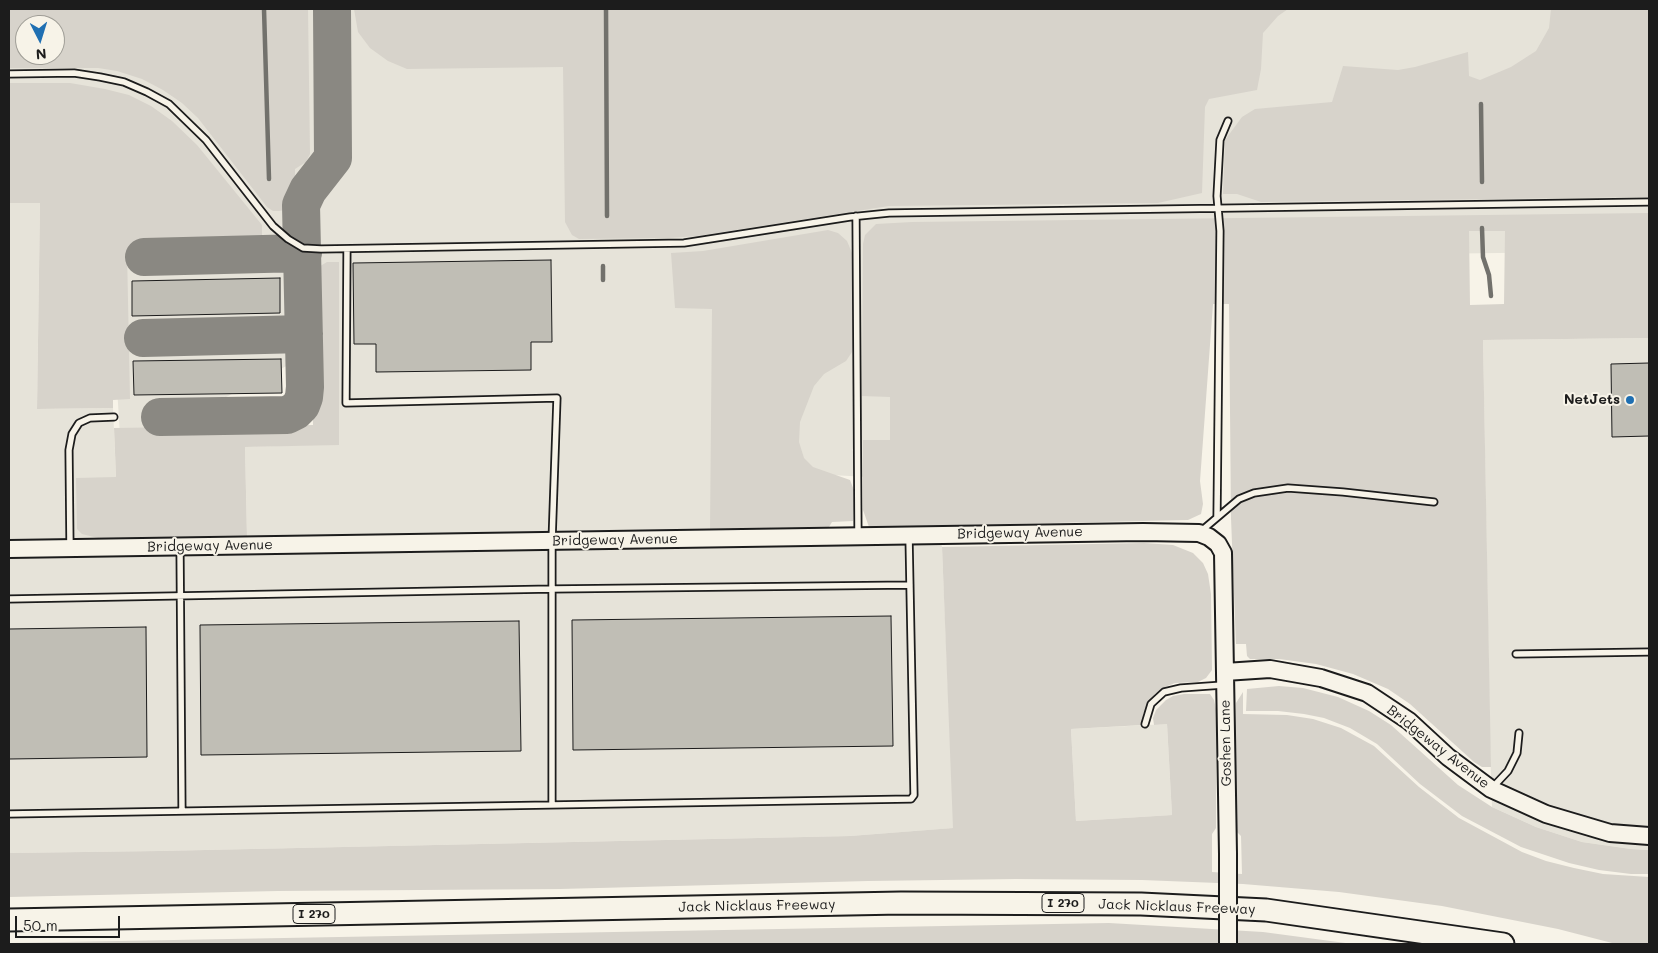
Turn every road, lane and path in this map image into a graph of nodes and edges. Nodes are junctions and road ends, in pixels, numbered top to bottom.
1 (9, 74) edge
2 (1228, 121) dead end
3 (1649, 202) edge
4 (1218, 208) junction
5 (856, 216) junction
6 (348, 249) junction
7 (114, 417) dead end
8 (1434, 502) dead end
9 (1218, 516) junction
10 (1199, 533) junction
11 (908, 535) junction
12 (858, 536) junction
13 (552, 541) junction
14 (1218, 544) joint
15 (180, 546) junction
16 (70, 548) junction
17 (9, 549) edge
18 (910, 585) junction
19 (552, 589) junction
20 (180, 596) junction
21 (9, 599) edge
22 (1649, 652) edge
23 (1516, 654) dead end
24 (1225, 679) junction
25 (1145, 724) dead end
26 (1520, 733) dead end
27 (1491, 789) junction
28 (552, 806) junction
29 (182, 811) junction
30 (9, 814) edge
31 (1649, 836) edge
32 (9, 920) edge
33 (1228, 944) edge
34 (1503, 944) edge

1 - 6 lane
2 - 4 lane
3 - 4 lane
4 - 5 lane
4 - 9 lane
5 - 6 lane
5 - 12 lane
6 - 13 lane
7 - 16 lane
8 - 9 lane
9 - 10 lane
10 - 11 street, Bridgeway Avenue
10 - 14 street, Bridgeway Avenue
11 - 12 street, Bridgeway Avenue
11 - 18 lane
12 - 13 street, Bridgeway Avenue
13 - 15 street, Bridgeway Avenue
13 - 19 lane
14 - 24 street, Goshen Lane
15 - 16 street, Bridgeway Avenue
15 - 20 lane
16 - 17 street, Bridgeway Avenue
18 - 19 lane
18 - 28 lane
19 - 20 lane
19 - 28 lane
20 - 21 lane
20 - 29 lane
22 - 23 lane
24 - 25 lane
24 - 27 street, Bridgeway Avenue
24 - 33 street, Goshen Lane, bridge
26 - 27 lane
27 - 31 street, Bridgeway Avenue
28 - 29 lane
29 - 30 lane
32 - 34 highway, Jack Nicklaus Freeway / I 270

